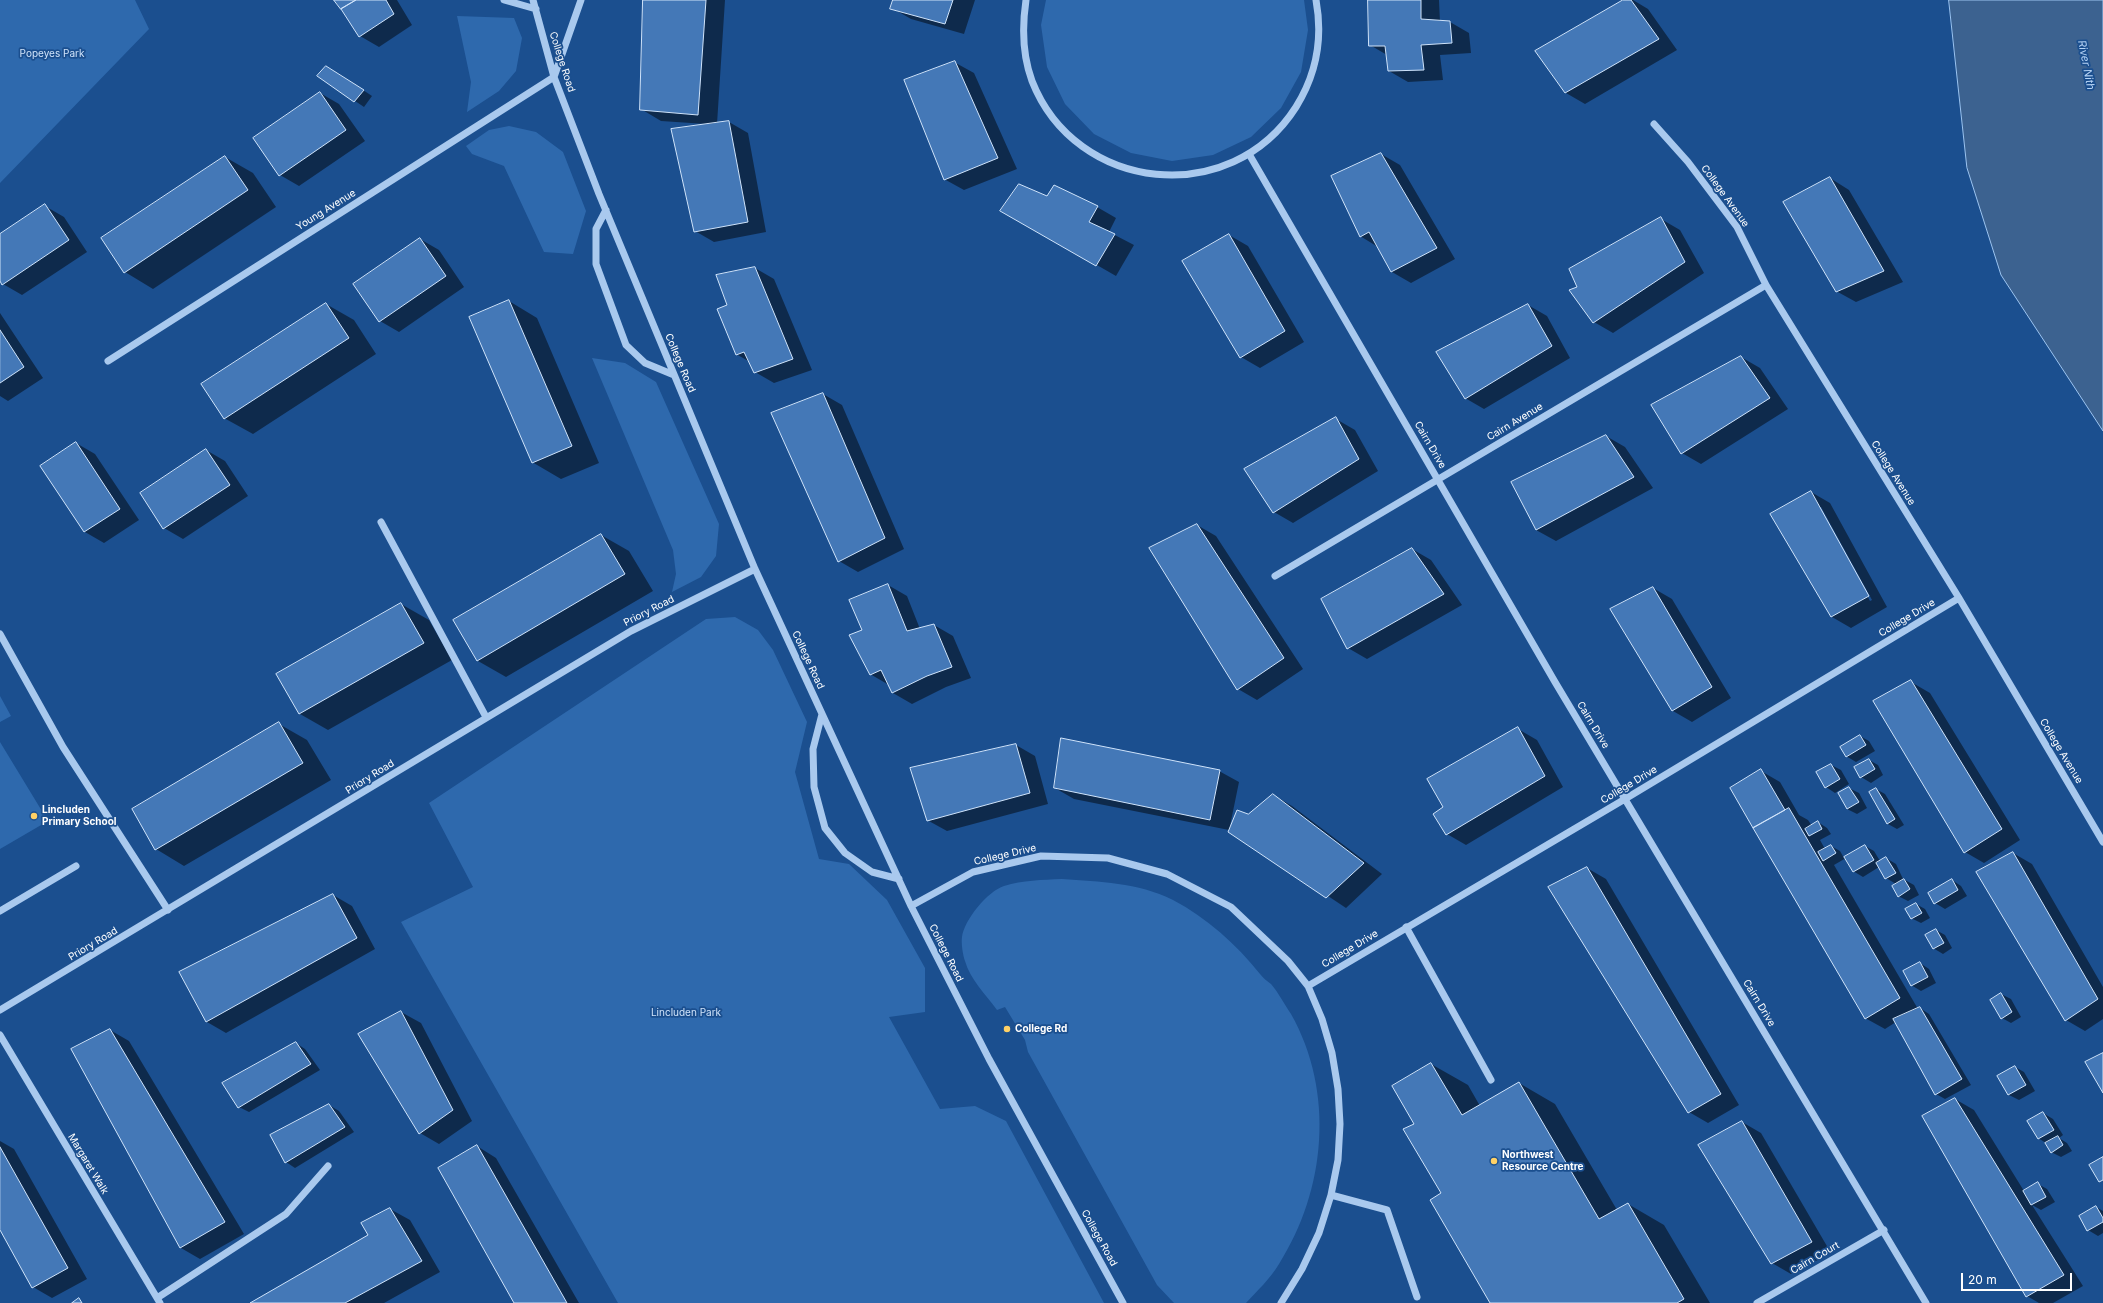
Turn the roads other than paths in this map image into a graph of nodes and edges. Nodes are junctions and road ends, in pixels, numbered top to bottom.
1 (504, 0) edge
2 (533, 0) edge
3 (581, 0) edge
4 (1026, 0) edge
5 (1316, 0) edge
6 (536, 9) junction
7 (554, 77) junction
8 (1654, 124) dead end
9 (1249, 154) junction
10 (606, 210) junction
11 (1766, 285) junction
12 (108, 361) dead end
13 (674, 375) junction
14 (1438, 479) junction
15 (381, 522) dead end
16 (755, 569) junction
17 (1275, 576) dead end
18 (1959, 598) junction
19 (0, 634) edge
20 (822, 714) junction
21 (486, 717) junction
22 (1625, 799) junction
23 (2103, 842) edge
24 (76, 866) dead end
25 (899, 879) junction
26 (911, 906) junction
27 (168, 910) junction
28 (0, 911) edge
29 (1406, 927) junction
30 (1308, 986) junction
31 (0, 1010) edge
32 (0, 1035) edge
33 (1491, 1080) dead end
34 (328, 1166) dead end
35 (1331, 1195) junction
36 (1884, 1230) junction
37 (1417, 1297) dead end
38 (158, 1301) edge
39 (1123, 1303) edge
40 (1281, 1303) edge
41 (1757, 1303) edge
42 (1926, 1303) edge

1 - 6 street
2 - 6 street, College Road
3 - 7 street
4 - 9 street
5 - 9 street
6 - 7 street, College Road
7 - 10 street, College Road
7 - 12 street, Young Avenue
8 - 11 street, College Avenue
9 - 14 street, Cairn Drive
10 - 13 street, College Road
10 - 13 street
11 - 14 street, Cairn Avenue
11 - 18 street, College Avenue
13 - 16 street, College Road
14 - 17 street, Cairn Avenue
14 - 22 street, Cairn Drive
15 - 21 street
16 - 20 street, College Road
16 - 21 street, Priory Road
18 - 22 street, College Drive
18 - 23 street, College Avenue
19 - 27 street
20 - 25 street, College Road
20 - 25 street
21 - 27 street, Priory Road
22 - 29 street, College Drive
22 - 36 street, Cairn Drive
24 - 28 street
25 - 26 street, College Road
26 - 30 street, College Drive
26 - 39 street, College Road
27 - 31 street, Priory Road
29 - 30 street, College Drive
29 - 33 street
30 - 35 street, College Drive
32 - 38 street, Margaret Walk
34 - 38 street
35 - 37 street
35 - 40 street, College Drive
36 - 41 street, Cairn Court
36 - 42 street, Cairn Drive

